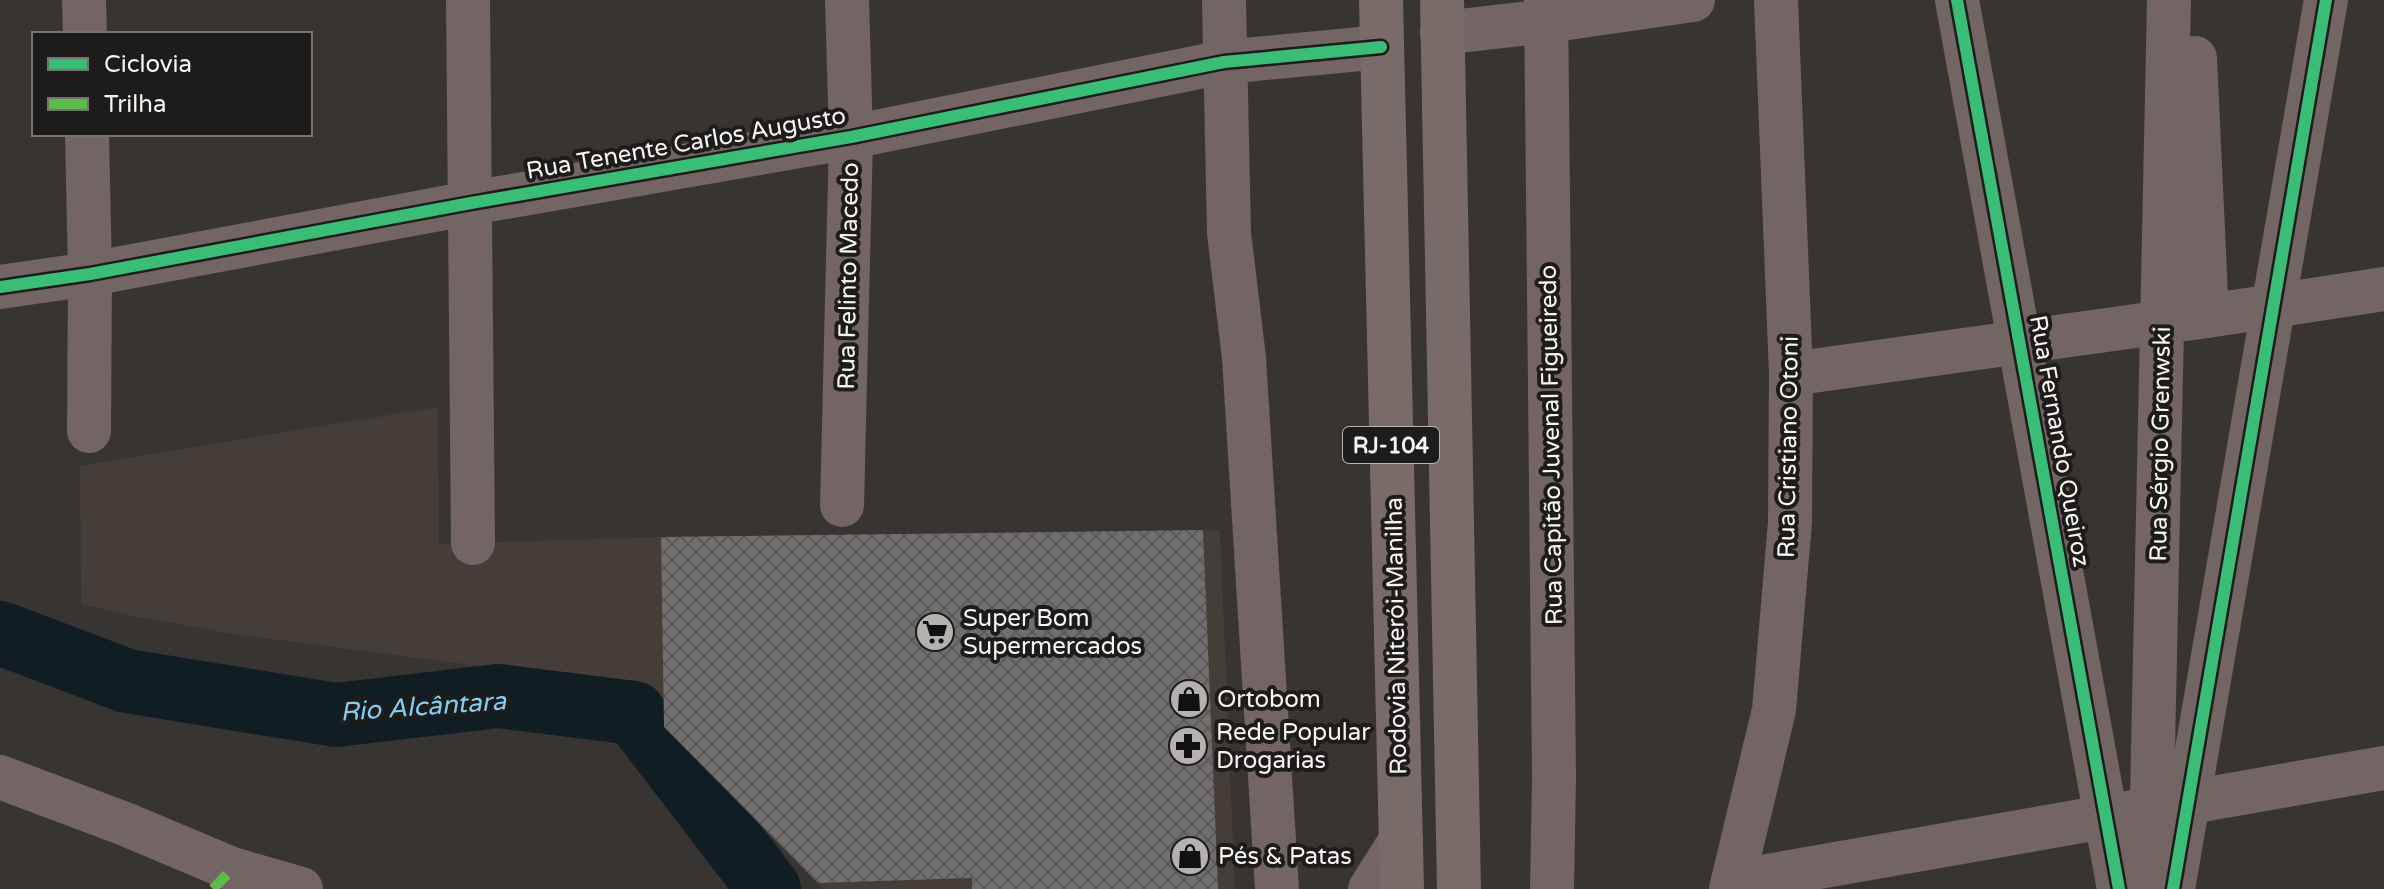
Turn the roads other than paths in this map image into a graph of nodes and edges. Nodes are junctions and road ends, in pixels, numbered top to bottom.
1 (84, 0) edge
2 (468, 0) edge
3 (847, 0) edge
4 (1224, 0) edge
5 (1381, 0) edge
6 (1693, 0) edge
7 (1776, 0) edge
8 (1957, 0) edge
9 (2169, 0) edge
10 (2192, 0) edge
11 (2326, 0) edge
12 (1546, 10) edge
13 (1442, 16) edge
14 (85, 32) edge
15 (1381, 47) junction
16 (1224, 62) junction
17 (87, 136) edge
18 (851, 137) junction
19 (471, 203) junction
20 (90, 274) junction
21 (0, 287) edge
22 (2384, 289) edge
23 (2207, 316) junction
24 (1791, 374) junction
25 (89, 431) dead end
26 (842, 505) dead end
27 (473, 543) dead end
28 (2384, 768) edge
29 (0, 777) edge
30 (1401, 840) junction
31 (1732, 885) edge
32 (301, 889) edge
33 (1277, 889) edge
34 (1370, 889) edge
35 (1402, 889) edge
36 (1459, 889) edge
37 (1552, 889) edge
38 (2119, 889) edge
39 (2150, 889) edge
40 (2173, 889) edge

1 - 14 street
2 - 19 street
3 - 18 street, Rua Felinto Macedo
4 - 16 street
5 - 15 highway, Rodovia Niterói-Manilha / RJ-104
6 - 12 street
7 - 24 street, Rua Cristiano Otoni
8 - 38 street, Rua Fernando Queiroz
9 - 39 street, Rua Sérgio Grenwski
10 - 23 street, Rua Sérgio Grenwski
11 - 40 street
12 - 13 street
12 - 37 street, Rua Capitão Juvenal Figueiredo
13 - 36 highway, RJ-104
15 - 16 street, Rua Tenente Carlos Augusto
15 - 30 highway, Rodovia Niterói-Manilha / RJ-104
16 - 18 street, Rua Tenente Carlos Augusto
16 - 33 street
17 - 20 street
18 - 19 street, Rua Tenente Carlos Augusto
18 - 26 street, Rua Felinto Macedo
19 - 20 street, Rua Tenente Carlos Augusto
19 - 27 street
20 - 21 street, Rua Tenente Carlos Augusto
20 - 25 street
22 - 23 street
23 - 24 street
24 - 31 street, Rua Cristiano Otoni
28 - 31 street
29 - 32 street
30 - 34 street
30 - 35 highway, Rodovia Niterói-Manilha / RJ-104

